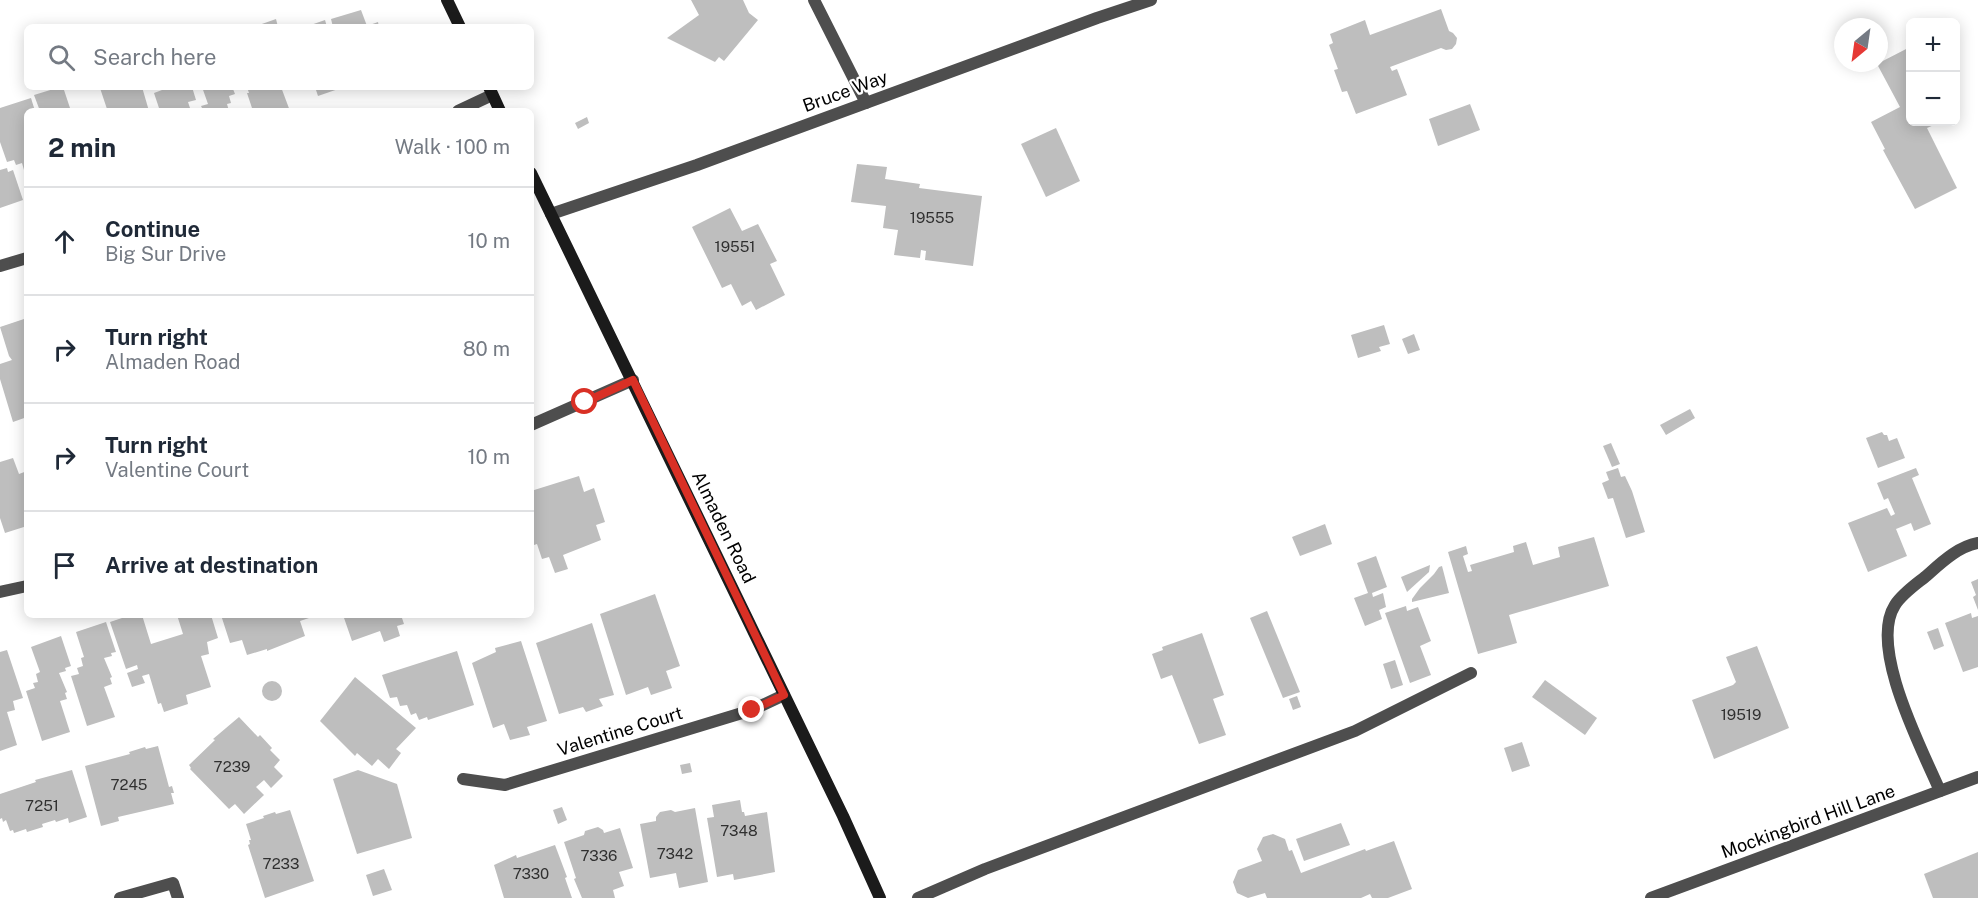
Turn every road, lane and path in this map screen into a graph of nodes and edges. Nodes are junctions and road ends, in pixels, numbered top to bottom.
1 (447, 0) edge
2 (814, 0) edge
3 (1151, 0) edge
4 (459, 24) edge
5 (490, 91) edge
6 (867, 103) junction
7 (463, 108) edge
8 (498, 108) edge
9 (534, 179) edge
10 (551, 214) junction
11 (24, 259) edge
12 (0, 266) edge
13 (633, 380) junction
14 (534, 424) edge
15 (1978, 543) edge
16 (24, 587) edge
17 (0, 592) edge
18 (1471, 673) dead end
19 (784, 695) junction
20 (1978, 777) edge
21 (463, 779) dead end
22 (1940, 791) junction
23 (120, 898) edge
24 (178, 898) edge
25 (880, 898) edge
26 (918, 898) edge
27 (1651, 898) edge

1 - 4 street
2 - 6 street
3 - 6 street, Bruce Way
5 - 7 street
5 - 8 street
6 - 10 street, Bruce Way
9 - 10 street, Almaden Road
10 - 13 street, Almaden Road
11 - 12 street
13 - 14 street
13 - 19 street, Almaden Road
15 - 22 street
16 - 17 street
18 - 26 street
19 - 21 street, Valentine Court
19 - 25 street, Almaden Road
20 - 22 street, Mockingbird Hill Lane
22 - 27 street, Mockingbird Hill Lane
23 - 24 street

